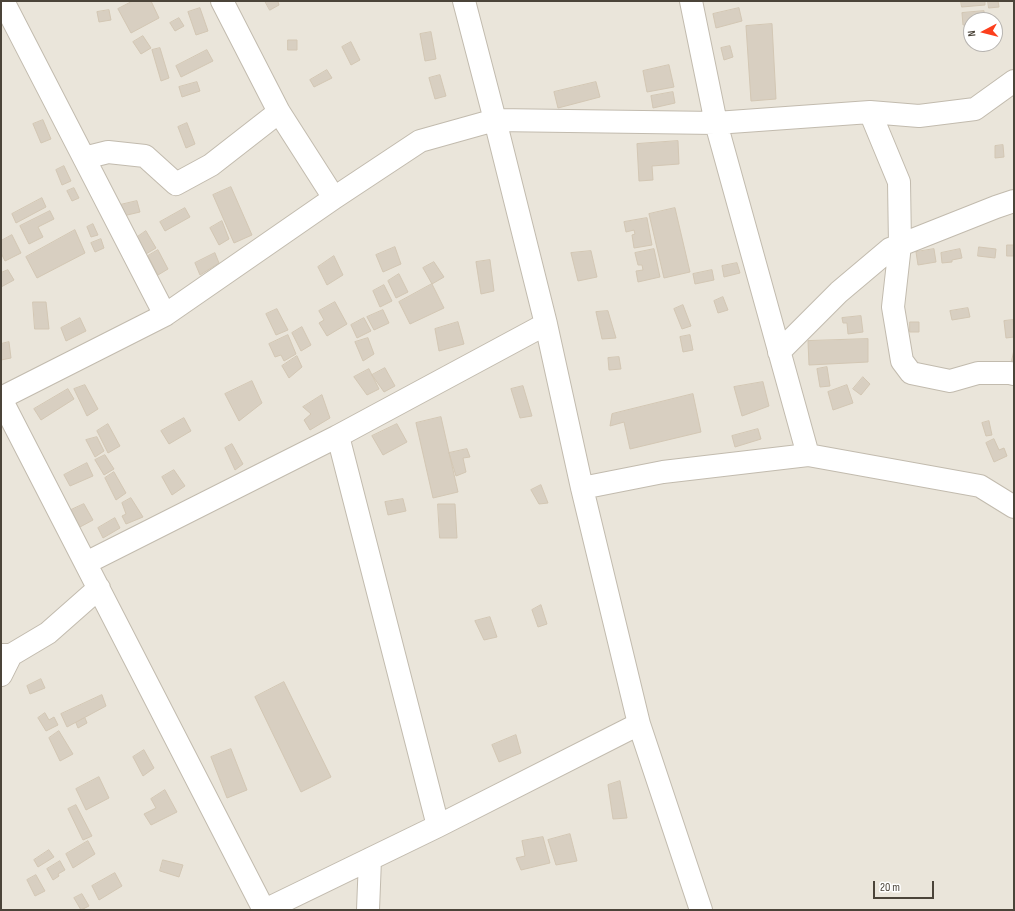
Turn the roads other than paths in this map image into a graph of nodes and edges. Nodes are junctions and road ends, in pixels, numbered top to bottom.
1 (3, 1) edge
2 (222, 1) edge
3 (464, 1) edge
4 (691, 1) edge
5 (1014, 81) edge
6 (278, 112) junction
7 (870, 112) junction
8 (495, 120) junction
9 (716, 123) junction
10 (84, 158) junction
11 (334, 198) junction
12 (1014, 201) edge
13 (900, 245) junction
14 (165, 315) junction
15 (546, 324) junction
16 (779, 352) junction
17 (1014, 374) edge
18 (1, 398) edge
19 (338, 436) junction
20 (808, 455) junction
21 (582, 488) junction
22 (1014, 507) edge
23 (86, 563) junction
24 (98, 588) junction
25 (4, 660) edge
26 (1, 675) edge
27 (639, 724) junction
28 (438, 826) junction
29 (370, 859) junction
30 (265, 910) edge
31 (368, 910) edge
32 (702, 910) edge

1 - 10 street
2 - 6 street
3 - 8 street
4 - 9 street
5 - 7 street
6 - 10 street
6 - 11 street
7 - 9 street
7 - 13 street
8 - 9 street
8 - 11 street
8 - 15 street
9 - 16 street
10 - 14 street
11 - 14 street
12 - 13 street
13 - 16 street
13 - 17 street
14 - 18 street
15 - 19 street
15 - 21 street
16 - 20 street
18 - 23 street
19 - 23 street
19 - 28 street
20 - 21 street
20 - 22 street
21 - 27 street
23 - 24 street
24 - 25 street
24 - 30 street
25 - 26 street
27 - 28 street
27 - 32 street
28 - 29 street
29 - 30 street
29 - 31 street

